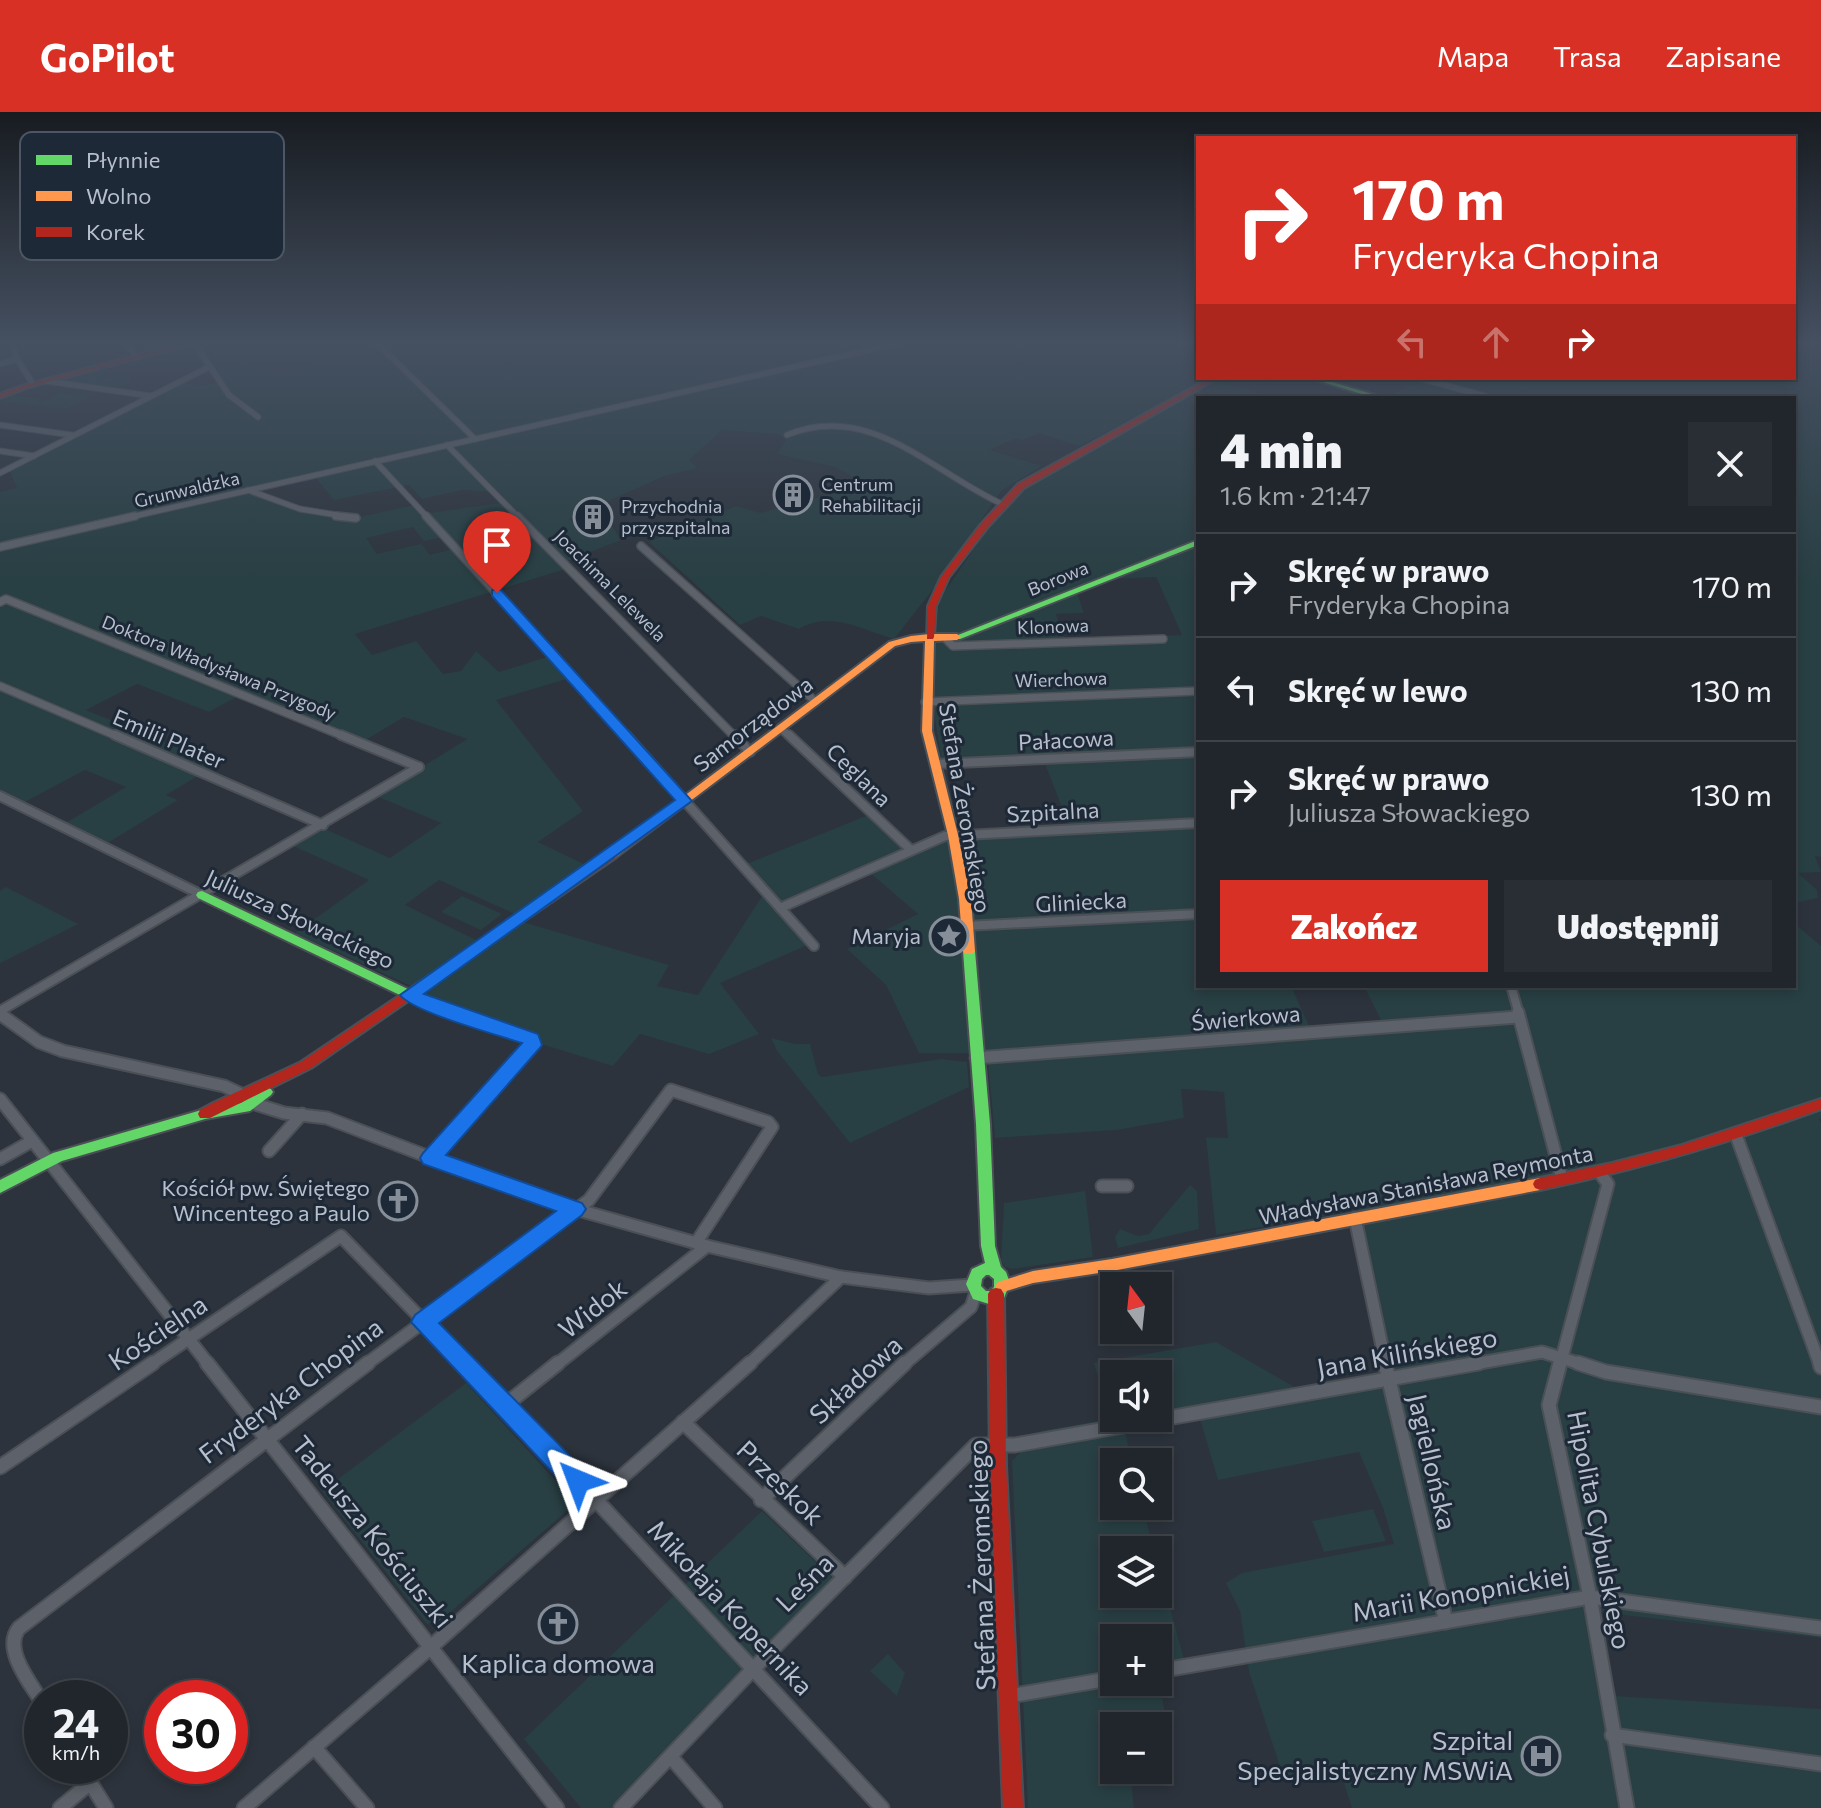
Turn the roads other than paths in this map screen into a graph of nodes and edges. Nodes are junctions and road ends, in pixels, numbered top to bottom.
1 (97, 423) edge
2 (459, 423) edge
3 (545, 423) edge
4 (1134, 423) edge
5 (0, 425) edge
6 (73, 435) junction
7 (787, 435) dead end
8 (475, 439) junction
9 (447, 445) junction
10 (0, 451) edge
11 (34, 456) junction
12 (375, 461) junction
13 (0, 473) edge
14 (248, 490) junction
15 (1002, 504) junction
16 (356, 518) dead end
17 (0, 538) edge
18 (1196, 543) edge
19 (2, 546) edge
20 (641, 546) dead end
21 (3, 600) edge
22 (929, 639) junction
23 (1163, 639) dead end
24 (947, 640) junction
25 (0, 686) edge
26 (1196, 691) edge
27 (816, 702) junction
28 (925, 702) junction
29 (781, 729) junction
30 (750, 752) junction
31 (1196, 752) edge
32 (936, 764) junction
33 (0, 796) edge
34 (684, 801) junction
35 (1196, 823) edge
36 (323, 825) junction
37 (953, 835) junction
38 (911, 850) junction
39 (202, 895) junction
40 (780, 908) junction
41 (1196, 914) edge
42 (965, 926) junction
43 (814, 946) dead end
44 (1511, 988) edge
45 (410, 995) junction
46 (1518, 1017) junction
47 (2, 1018) edge
48 (976, 1058) junction
49 (254, 1098) junction
50 (0, 1099) edge
51 (235, 1100) junction
52 (1821, 1104) edge
53 (302, 1114) junction
54 (772, 1127) joint
55 (1736, 1135) junction
56 (32, 1141) junction
57 (269, 1151) dead end
58 (430, 1158) junction
59 (0, 1159) edge
60 (50, 1161) junction
61 (1600, 1173) junction
62 (1562, 1179) junction
63 (1102, 1186) dead end
64 (1127, 1186) dead end
65 (0, 1187) edge
66 (575, 1209) junction
67 (1355, 1218) junction
68 (341, 1236) joint
69 (701, 1244) junction
70 (841, 1277) junction
71 (989, 1284) junction
72 (423, 1322) junction
73 (189, 1339) junction
74 (1562, 1358) junction
75 (1821, 1367) edge
76 (1388, 1378) junction
77 (504, 1406) junction
78 (1821, 1407) edge
79 (683, 1422) junction
80 (267, 1439) junction
81 (998, 1445) junction
82 (0, 1467) edge
83 (596, 1500) junction
84 (761, 1500) junction
85 (845, 1577) junction
86 (1590, 1597) junction
87 (1446, 1622) junction
88 (1821, 1628) edge
89 (432, 1646) junction
90 (754, 1668) junction
91 (1172, 1669) edge
92 (30, 1680) edge
93 (1100, 1680) edge
94 (1009, 1696) junction
95 (1612, 1735) junction
96 (314, 1747) junction
97 (671, 1757) junction
98 (1821, 1764) edge
99 (89, 1784) edge
100 (91, 1784) edge
101 (60, 1808) edge
102 (106, 1808) edge
103 (244, 1808) edge
104 (367, 1808) edge
105 (557, 1808) edge
106 (621, 1808) edge
107 (715, 1808) edge
108 (882, 1808) edge
109 (1013, 1808) edge
110 (1627, 1808) edge

1 - 6 street
2 - 8 street
3 - 8 street, Grunwaldzka
4 - 15 street, Stefana Żeromskiego
5 - 6 street
6 - 11 street
7 - 15 street
8 - 9 street, Grunwaldzka
9 - 12 street, Grunwaldzka
9 - 30 street, Joachima Lelewela
10 - 11 street
11 - 13 street
12 - 14 street, Grunwaldzka
12 - 34 street
14 - 16 street
14 - 19 street, Grunwaldzka
15 - 22 street, Stefana Żeromskiego
17 - 19 street
18 - 24 street, Borowa
20 - 27 street
21 - 36 street, Doktora Władysława Przygody
22 - 24 street, Borowa
22 - 27 street, Samorządowa
22 - 28 street, Stefana Żeromskiego
23 - 24 street, Klonowa
25 - 36 street, Emilii Plater
26 - 28 street, Wierchowa
27 - 29 street, Samorządowa
28 - 32 street, Stefana Żeromskiego
29 - 30 street, Samorządowa
29 - 38 street, Ceglana
30 - 34 street, Samorządowa
31 - 32 street, Pałacowa
32 - 37 street, Stefana Żeromskiego
33 - 39 street, Juliusza Słowackiego
34 - 40 street
34 - 45 street, Samorządowa
35 - 37 street, Szpitalna
36 - 39 street
37 - 38 street, Szpitalna
37 - 42 street, Stefana Żeromskiego
38 - 40 street, Szpitalna
39 - 45 street, Juliusza Słowackiego
39 - 47 street
40 - 43 street
41 - 42 street, Gliniecka
42 - 48 street, Stefana Żeromskiego
44 - 46 street
45 - 49 street, Samorządowa
45 - 58 street, Juliusza Słowackiego
46 - 48 street, Świerkowa
46 - 62 street
47 - 51 street
48 - 71 street, Stefana Żeromskiego
49 - 51 street
49 - 53 street, Władysława Stanisława Reymonta
50 - 56 street, Tadeusza Kościuszki
51 - 60 street
52 - 55 street, Władysława Stanisława Reymonta
53 - 57 street
53 - 58 street, Władysława Stanisława Reymonta
54 - 66 street, Fryderyka Chopina
54 - 69 street, Widok
55 - 61 street, Władysława Stanisława Reymonta
55 - 75 street
56 - 59 street
56 - 60 street, Tadeusza Kościuszki
58 - 66 street, Władysława Stanisława Reymonta
60 - 65 street
60 - 73 street, Tadeusza Kościuszki
61 - 62 street, Władysława Stanisława Reymonta
61 - 74 street, Hipolita Cybulskiego
62 - 67 street, Władysława Stanisława Reymonta
63 - 64 street
66 - 69 street, Władysława Stanisława Reymonta
66 - 72 street, Fryderyka Chopina
67 - 71 street, Władysława Stanisława Reymonta
67 - 76 street, Jagiellońska
68 - 72 street, Mikołaja Kopernika
68 - 73 street, Kościelna
69 - 70 street, Władysława Stanisława Reymonta
69 - 77 street, Widok
70 - 71 street, Władysława Stanisława Reymonta
70 - 79 street
71 - 81 street, Stefana Żeromskiego
71 - 84 street, Składowa
72 - 77 street, Mikołaja Kopernika
72 - 80 street, Fryderyka Chopina
73 - 80 street, Tadeusza Kościuszki
73 - 82 street, Kościelna
74 - 76 street, Jana Kilińskiego
74 - 78 street, Jana Kilińskiego
74 - 86 street, Hipolita Cybulskiego
76 - 81 street, Jana Kilińskiego
76 - 87 street, Jagiellońska
77 - 83 street, Mikołaja Kopernika
79 - 83 street
79 - 84 street, Przeskok
80 - 89 street, Tadeusza Kościuszki
80 - 92 street, Fryderyka Chopina
81 - 85 street, Leśna
81 - 94 street, Stefana Żeromskiego
83 - 89 street
83 - 90 street, Mikołaja Kopernika
84 - 85 street, Przeskok
85 - 90 street, Leśna
86 - 87 street, Marii Konopnickiej
86 - 88 street, Marii Konopnickiej
86 - 95 street, Hipolita Cybulskiego
87 - 91 street, Marii Konopnickiej
89 - 96 street
89 - 105 street, Tadeusza Kościuszki
90 - 97 street, Leśna
90 - 108 street, Mikołaja Kopernika
93 - 94 street
94 - 109 street, Stefana Żeromskiego
95 - 98 street
95 - 110 street, Hipolita Cybulskiego
96 - 103 street
96 - 104 street
97 - 106 street, Leśna
97 - 107 street
99 - 101 street
100 - 102 street

